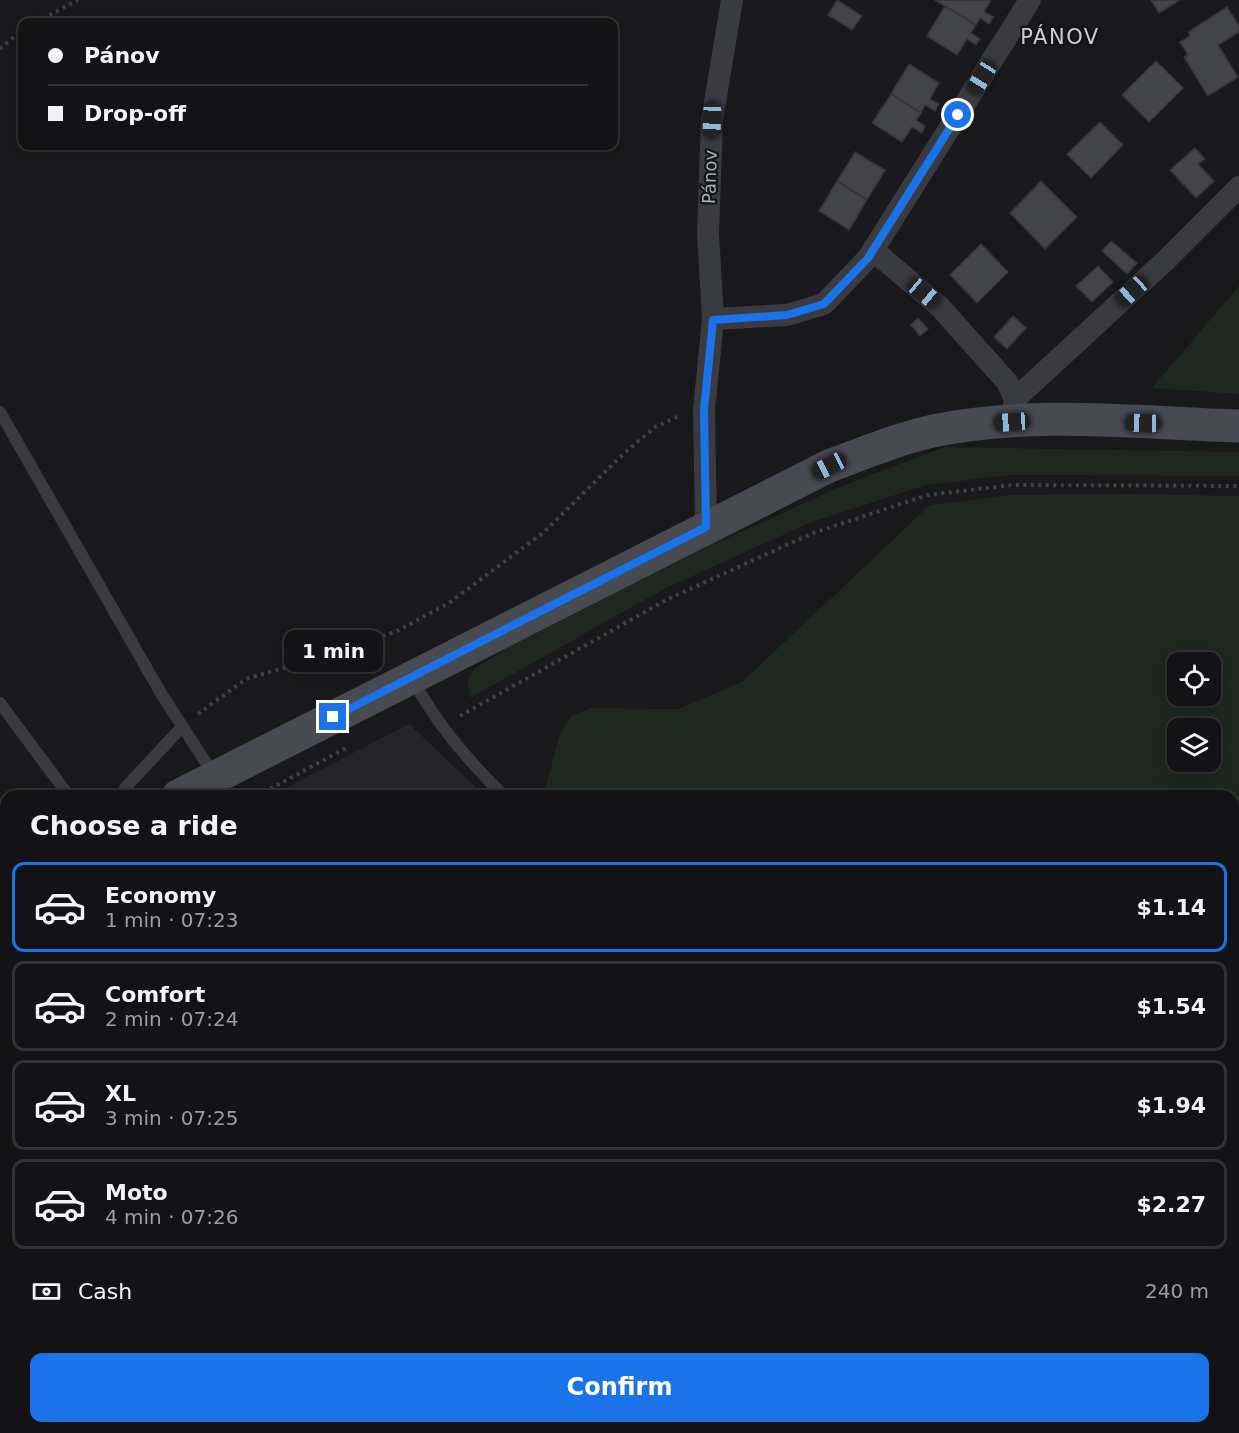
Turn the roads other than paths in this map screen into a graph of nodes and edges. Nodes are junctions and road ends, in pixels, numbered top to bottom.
1 (732, 0) edge
2 (1030, 0) edge
3 (1239, 188) edge
4 (873, 250) junction
5 (713, 320) junction
6 (1014, 410) junction
7 (0, 412) edge
8 (1239, 426) edge
9 (706, 527) junction
10 (411, 676) junction
11 (0, 703) edge
12 (181, 728) junction
13 (216, 777) junction
14 (65, 790) edge
15 (125, 790) edge
16 (190, 790) edge
17 (498, 790) edge

1 - 5 street, Pánov
2 - 4 street
3 - 6 street
4 - 5 street
4 - 6 street
5 - 9 street, Pánov
6 - 8 main road
6 - 9 main road
7 - 12 lane
9 - 10 main road
10 - 13 main road
10 - 17 lane
11 - 14 lane
12 - 13 lane
12 - 15 lane
13 - 16 main road

